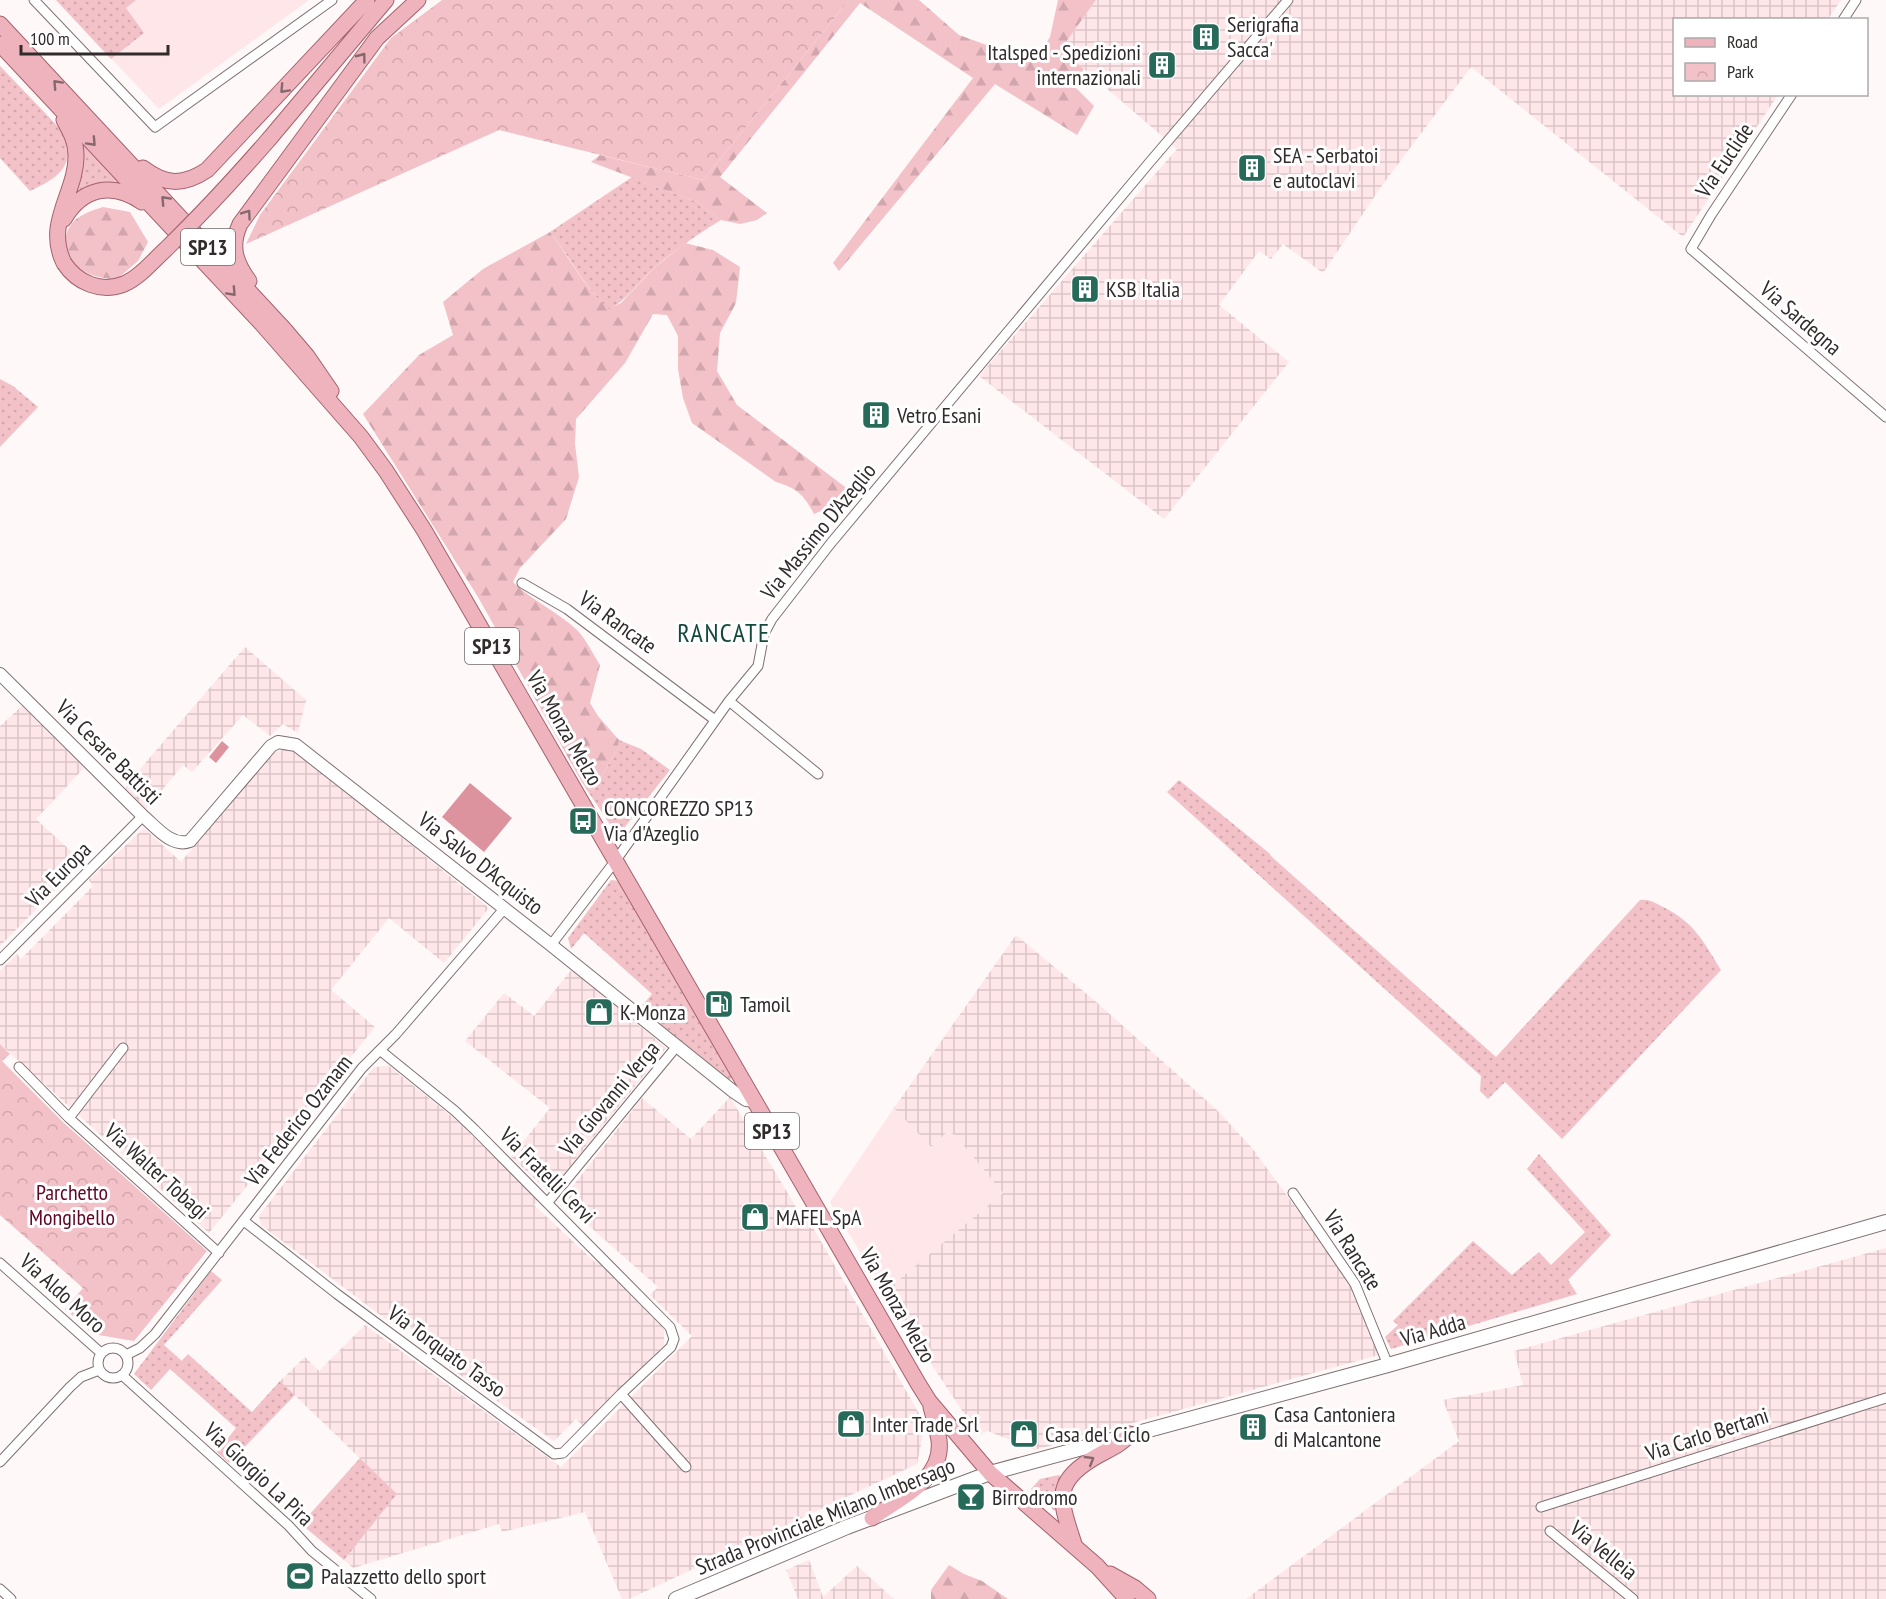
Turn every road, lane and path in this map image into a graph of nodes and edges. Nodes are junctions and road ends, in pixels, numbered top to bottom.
1 (34, 0) edge
2 (332, 0) edge
3 (366, 0) edge
4 (386, 0) edge
5 (404, 0) edge
6 (418, 0) edge
7 (1287, 0) edge
8 (1856, 0) edge
9 (1844, 18) edge
10 (0, 24) edge
11 (0, 44) edge
12 (348, 46) junction
13 (1791, 96) edge
14 (52, 99) junction
15 (111, 142) junction
16 (163, 218) junction
17 (58, 230) junction
18 (1691, 249) joint
19 (304, 352) junction
20 (1886, 417) edge
21 (361, 436) junction
22 (522, 583) dead end
23 (2, 678) edge
24 (729, 701) junction
25 (715, 720) junction
26 (818, 774) dead end
27 (143, 816) junction
28 (194, 837) joint
29 (616, 860) junction
30 (504, 909) junction
31 (551, 945) junction
32 (0, 960) edge
33 (677, 1046) junction
34 (123, 1048) dead end
35 (381, 1050) junction
36 (18, 1067) dead end
37 (755, 1101) junction
38 (69, 1118) junction
39 (1293, 1192) dead end
40 (548, 1202) junction
41 (244, 1221) junction
42 (1886, 1222) edge
43 (219, 1253) junction
44 (0, 1263) edge
45 (674, 1339) joint
46 (101, 1353) junction
47 (126, 1355) junction
48 (1388, 1365) junction
49 (99, 1370) junction
50 (122, 1375) junction
51 (621, 1394) junction
52 (1886, 1398) edge
53 (930, 1401) junction
54 (1130, 1434) junction
55 (0, 1462) edge
56 (686, 1467) dead end
57 (990, 1473) junction
58 (1541, 1507) dead end
59 (872, 1518) junction
60 (1550, 1531) dead end
61 (1075, 1547) junction
62 (1097, 1566) junction
63 (0, 1589) edge
64 (10, 1599) edge
65 (371, 1599) edge
66 (676, 1599) edge
67 (1127, 1599) edge
68 (1148, 1599) edge
69 (1633, 1599) edge

1 - 2 street
3 -> 15 main road
4 - 12 main road
5 - 12 main road
19 -> 6 main road
7 - 24 street, Via Massimo D'Azeglio
8 - 9 street
15 -> 10 main road, SP13
11 - 14 main road, SP13
12 - 17 main road, bridge
13 - 18 street, Via Euclide
14 -> 16 main road, SP13
14 - 17 main road
19 -> 15 main road, SP13
16 - 17 main road
16 -> 21 main road, SP13
18 - 20 street, Via Sardegna
19 - 21 main road, SP13
21 - 29 main road, Via Monza Melzo / SP13
22 - 25 street, Via Rancate
23 - 27 street, Via Cesare Battisti
24 - 25 street, Via Massimo D'Azeglio
24 - 26 street
25 - 29 street, Via Massimo D'Azeglio
27 - 28 street, Via Cesare Battisti
27 - 32 street, Via Europa
28 - 30 street, Via Salvo D'Acquisto
29 - 31 street, Via Massimo D'Azeglio
29 - 37 main road, Via Monza Melzo / SP13
30 - 31 street, Via Salvo D'Acquisto
30 - 35 street, Via Federico Ozanam
31 - 33 street, Via Salvo D'Acquisto
33 - 37 street, Via Salvo D'Acquisto
33 - 40 street, Via Giovanni Verga
34 - 38 street
35 - 40 street, Via Fratelli Cervi
35 - 41 street, Via Federico Ozanam
36 - 38 street, Via Walter Tobagi
37 - 53 main road, Via Monza Melzo / SP13
38 - 43 street, Via Walter Tobagi
39 - 48 street, Via Rancate
40 - 45 street, Via Fratelli Cervi
41 - 43 street, Via Federico Ozanam
41 - 51 street, Via Torquato Tasso
42 - 48 main road, Via Adda
43 - 47 street, Via Federico Ozanam
44 - 46 street, Via Aldo Moro
45 - 51 street, Via Torquato Tasso
46 - 47 street
46 - 49 street
47 - 50 street
48 - 54 main road, Via Adda
49 - 50 street
49 - 55 street
50 - 65 street, Via Giorgio La Pira
51 - 56 street
52 - 58 street, Via Carlo Bertani
53 - 57 main road, Via Monza Melzo / SP13
53 - 59 main road
54 - 57 main road, Via Adda
61 -> 54 main road
57 - 59 main road, Strada Provinciale Milano Imbersago
57 - 61 main road, SP13
59 - 66 main road, Strada Provinciale Milano Imbersago
60 - 69 street, Via Velleia
61 - 62 main road, SP13
62 - 67 main road, SP13
62 - 68 main road, SP13
63 - 64 street

